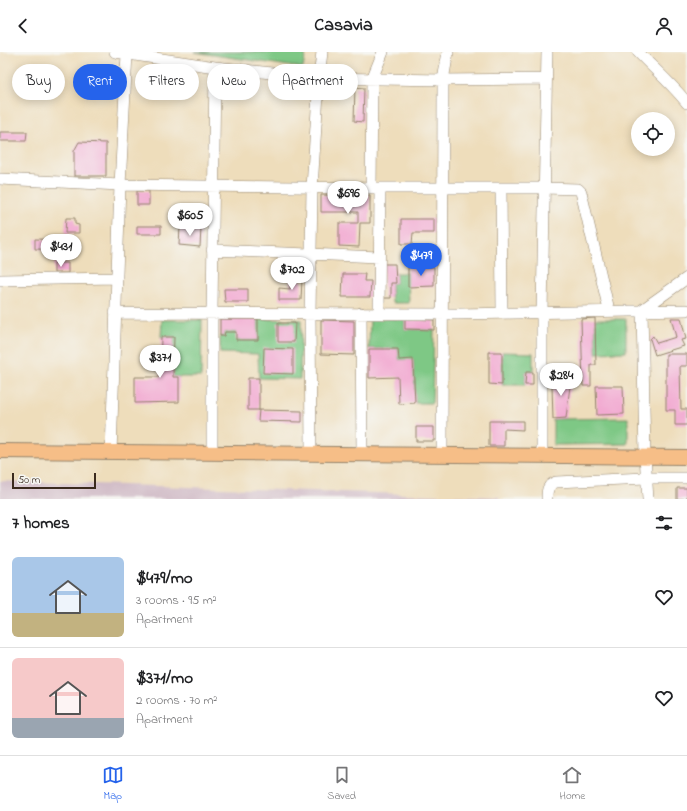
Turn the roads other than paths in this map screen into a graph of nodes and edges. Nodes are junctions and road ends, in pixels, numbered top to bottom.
1 (116, 52) edge
2 (322, 52) edge
3 (382, 52) edge
4 (448, 52) edge
5 (547, 52) edge
6 (638, 52) edge
7 (127, 54) junction
8 (321, 64) edge
9 (207, 66) edge
10 (546, 78) junction
11 (358, 79) edge
12 (372, 79) junction
13 (443, 80) junction
14 (214, 100) edge
15 (318, 100) edge
16 (687, 102) edge
17 (0, 179) edge
18 (120, 186) junction
19 (213, 186) junction
20 (312, 188) junction
21 (376, 188) junction
22 (443, 188) junction
23 (501, 188) junction
24 (544, 188) junction
25 (212, 250) junction
26 (312, 253) junction
27 (379, 257) junction
28 (117, 278) junction
29 (687, 278) edge
30 (0, 280) edge
31 (608, 310) junction
32 (642, 310) junction
33 (687, 310) edge
34 (212, 312) junction
35 (542, 312) junction
36 (115, 313) junction
37 (310, 313) junction
38 (360, 313) junction
39 (379, 313) junction
40 (502, 313) junction
41 (443, 314) junction
42 (0, 452) edge
43 (111, 453) junction
44 (212, 453) junction
45 (311, 454) junction
46 (362, 454) junction
47 (442, 455) junction
48 (542, 456) junction
49 (645, 456) junction
50 (687, 457) edge
51 (646, 478) junction
52 (687, 478) edge
53 (547, 499) edge
54 (648, 499) edge

1 - 7 street
2 - 8 street
3 - 12 street
4 - 13 street
5 - 10 street
6 - 16 street
7 - 9 street
7 - 18 street
10 - 13 street
10 - 24 street
11 - 12 street
12 - 13 street
12 - 21 street
13 - 22 street
14 - 19 street
15 - 20 street
17 - 18 street
18 - 19 street
18 - 28 street
19 - 20 street
19 - 25 street
20 - 21 street
20 - 26 street
21 - 22 street
21 - 27 street
22 - 23 street
22 - 41 street
23 - 24 street
23 - 40 street
24 - 31 street
24 - 35 street
25 - 26 street
25 - 34 street
26 - 27 street
26 - 37 street
27 - 39 street
28 - 30 street
28 - 36 street
29 - 32 street
31 - 32 street
31 - 35 street
32 - 33 street
32 - 49 street
34 - 36 street
34 - 37 street
34 - 44 street
35 - 40 street
35 - 48 street
36 - 43 street
37 - 38 street
37 - 45 street
38 - 39 street
38 - 46 street
39 - 41 street
40 - 41 street
41 - 47 street
42 - 43 main road
43 - 44 main road
44 - 45 main road
45 - 46 main road
46 - 47 main road
47 - 48 main road
48 - 49 main road
49 - 50 main road
49 - 51 street
51 - 52 street
51 - 53 street
51 - 54 street

